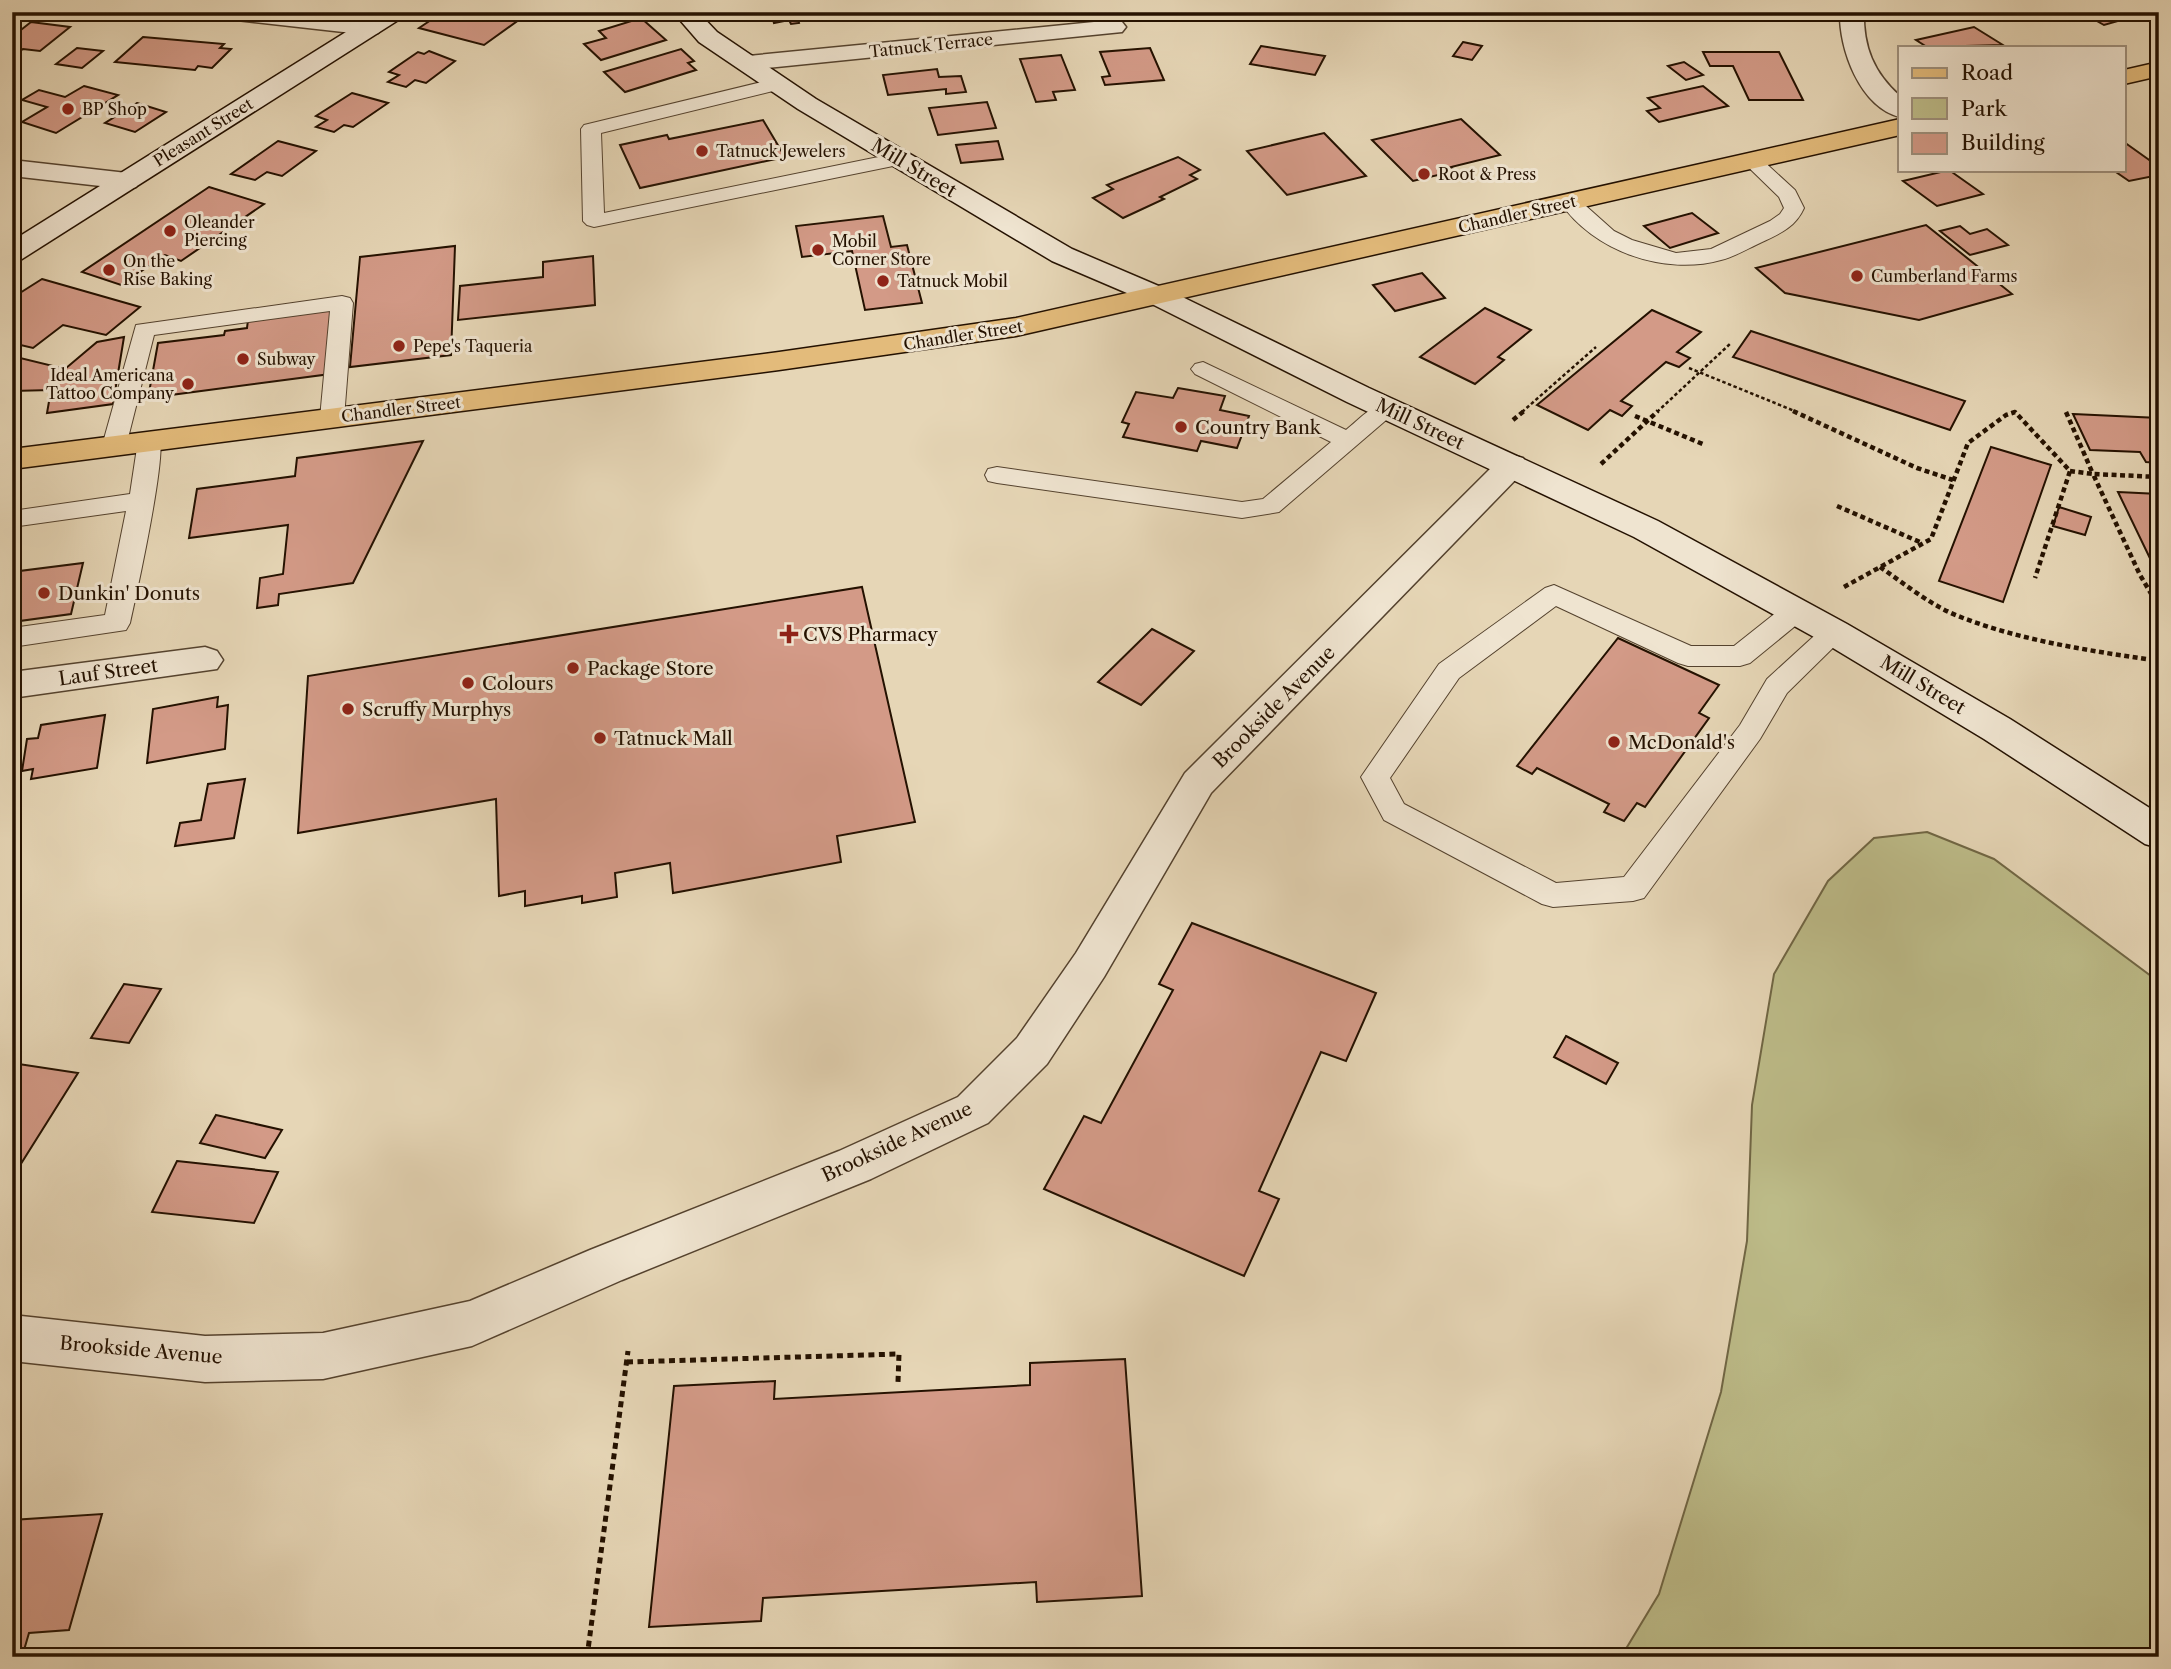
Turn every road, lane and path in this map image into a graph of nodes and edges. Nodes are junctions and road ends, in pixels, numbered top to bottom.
1 (228, 12) edge
2 (395, 12) edge
3 (685, 12) edge
4 (1852, 12) edge
5 (1114, 27) dead end
6 (370, 28) junction
7 (748, 63) junction
8 (2159, 69) edge
9 (2126, 77) edge
10 (778, 84) junction
11 (1898, 107) edge
12 (1898, 127) edge
13 (898, 159) junction
14 (1752, 161) junction
15 (12, 168) edge
16 (127, 181) junction
17 (1570, 202) junction
18 (12, 253) edge
19 (1158, 296) junction
20 (1731, 343) dead end
21 (1596, 347) dead end
22 (1689, 368) dead end
23 (1203, 369) dead end
24 (1698, 374) junction
25 (1387, 409) junction
26 (2066, 412) dead end
27 (1635, 416) dead end
28 (332, 418) junction
29 (1646, 422) junction
30 (1507, 426) dead end
31 (150, 441) junction
32 (1348, 441) junction
33 (1705, 445) dead end
34 (114, 446) junction
35 (12, 459) edge
36 (1512, 465) junction
37 (1598, 467) dead end
38 (2070, 471) junction
39 (2093, 474) junction
40 (998, 475) dead end
41 (2159, 477) edge
42 (1953, 480) junction
43 (140, 501) junction
44 (1837, 506) dead end
45 (12, 519) edge
46 (1923, 544) junction
47 (1880, 567) junction
48 (2035, 578) dead end
49 (1840, 589) dead end
50 (2159, 607) edge
51 (1796, 611) junction
52 (1835, 633) junction
53 (12, 638) edge
54 (205, 660) dead end
55 (2159, 661) edge
56 (12, 685) edge
57 (2159, 833) edge
58 (12, 1338) edge
59 (628, 1351) dead end
60 (627, 1362) junction
61 (898, 1382) dead end
62 (587, 1657) edge

1 - 6 street
2 - 6 street, Pleasant Street
3 - 7 street, Mill Street
4 - 11 street
5 - 7 street, Tatnuck Terrace
6 - 16 street, Pleasant Street
7 - 10 street, Mill Street
8 - 9 main road
10 - 13 street, Mill Street
10 - 13 lane
12 - 14 main road, Chandler Street
13 - 19 street, Mill Street
14 - 17 main road, Chandler Street
14 - 17 lane
15 - 16 street
16 - 18 street, Pleasant Street
17 - 19 main road, Chandler Street
19 - 25 street, Mill Street
19 - 28 main road, Chandler Street
20 - 24 path
21 - 30 path
22 - 24 path
23 - 32 lane
24 - 29 path
24 - 42 path
25 - 32 lane
25 - 36 street, Mill Street
26 - 39 path
27 - 29 path
28 - 31 main road, Chandler Street
28 - 34 lane
29 - 33 path
29 - 37 path
31 - 34 main road, Chandler Street
31 - 43 lane
32 - 40 lane
34 - 35 main road, Chandler Street
36 - 51 street, Mill Street
36 - 58 street, Brookside Avenue
38 - 39 path
38 - 42 path
38 - 48 path
39 - 41 path
39 - 50 path
42 - 46 path
43 - 45 lane
43 - 53 lane
44 - 46 path
46 - 47 path
47 - 49 path
47 - 55 path
51 - 52 street, Mill Street
51 - 52 lane
52 - 57 street, Mill Street
54 - 56 street, Lauf Street
59 - 60 path
60 - 61 path
60 - 62 path

